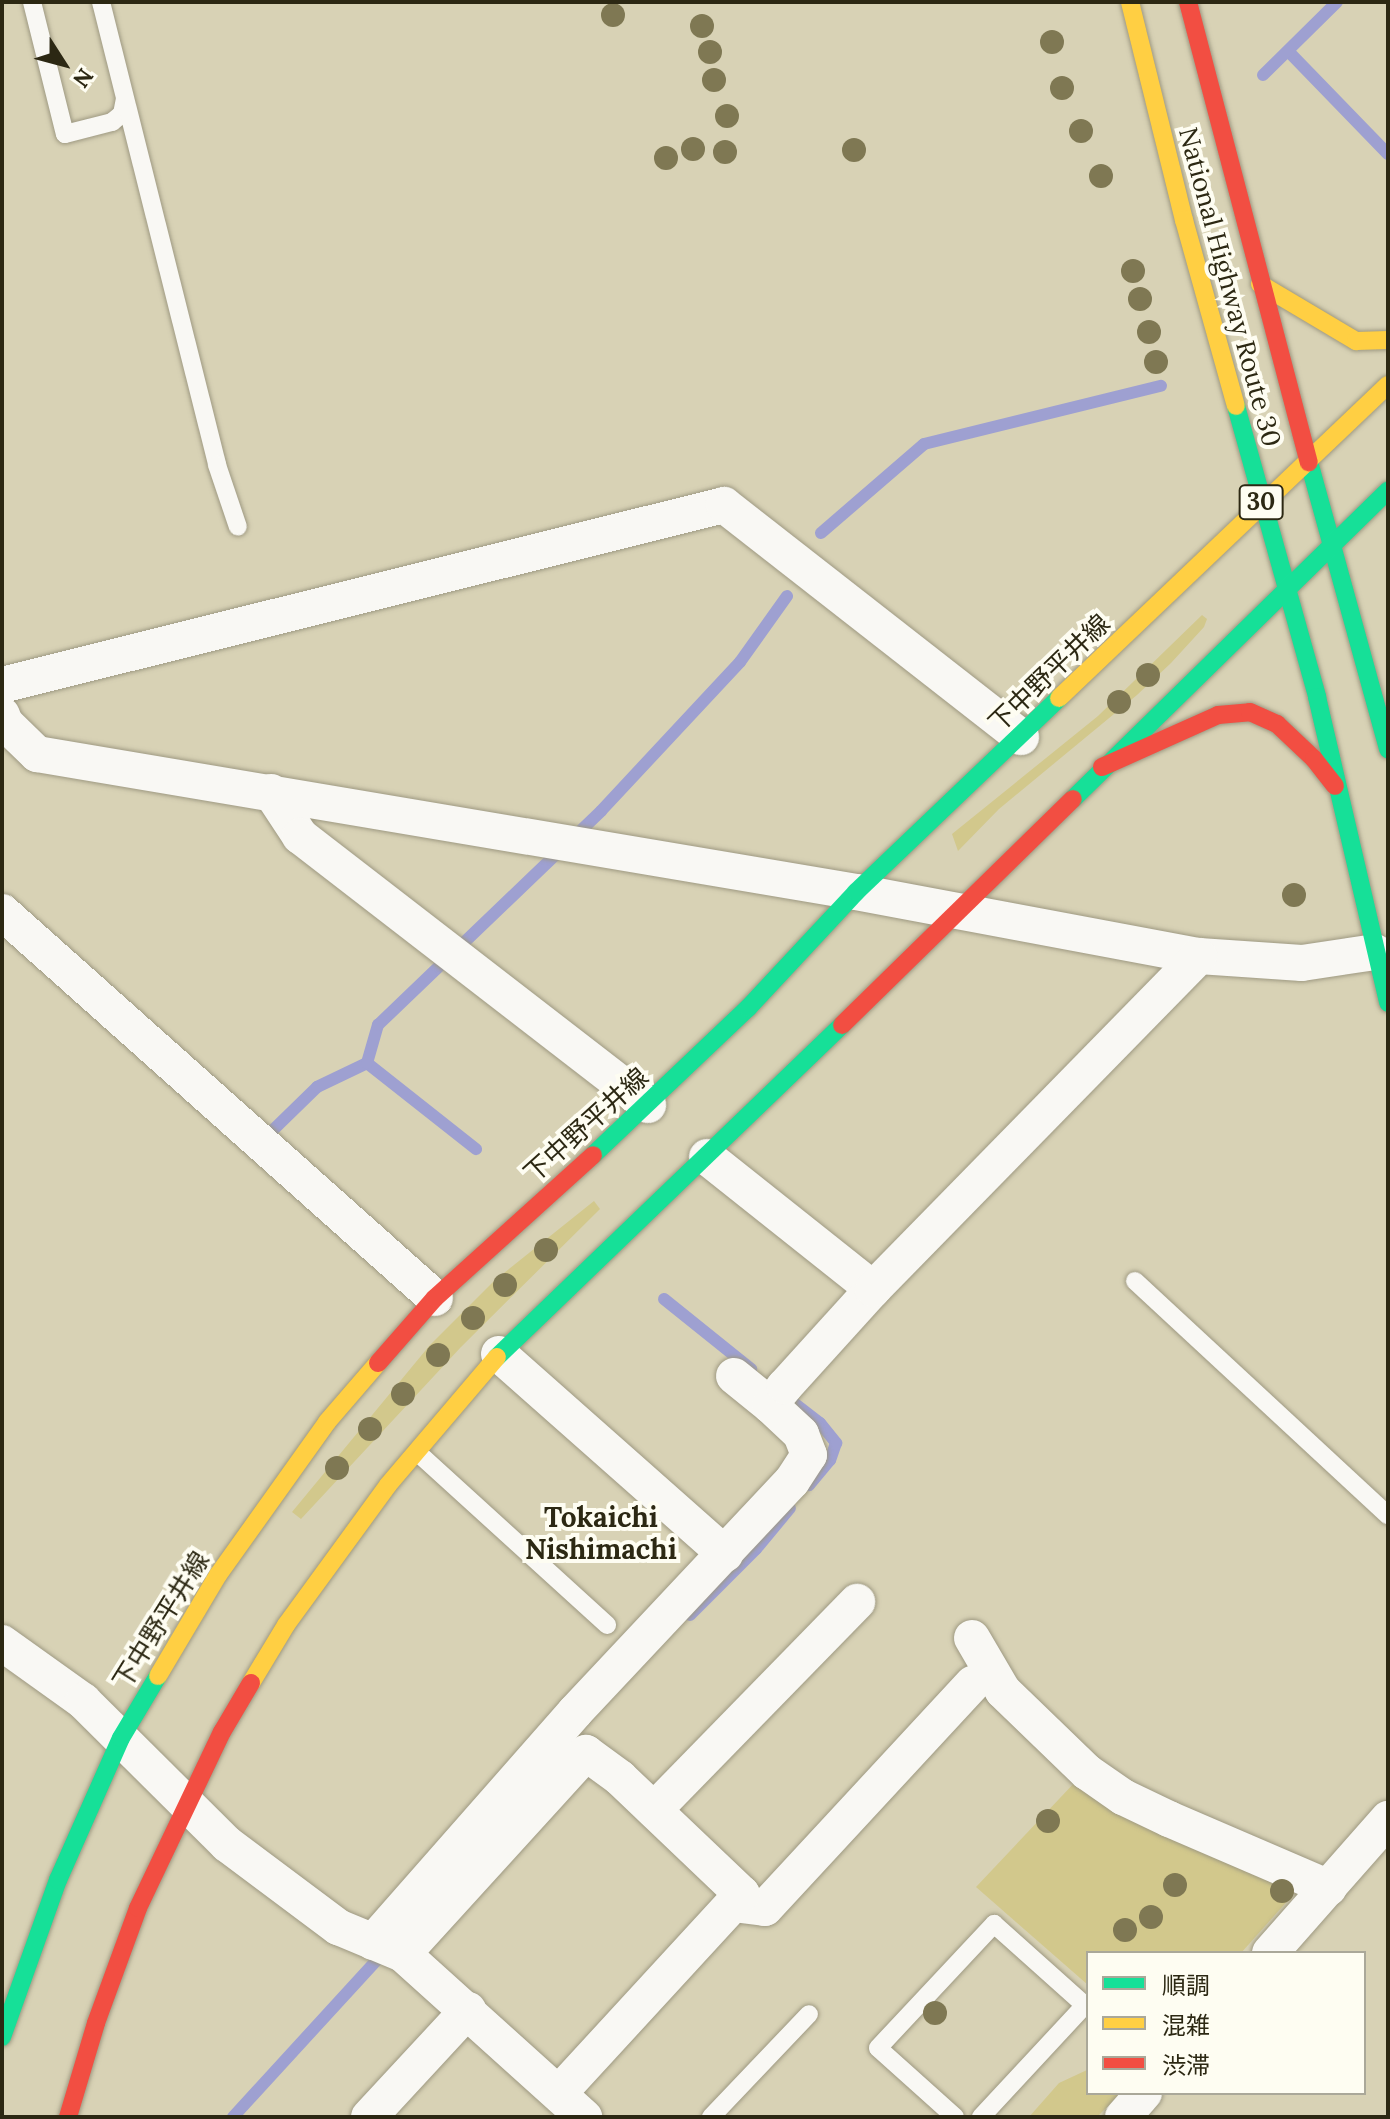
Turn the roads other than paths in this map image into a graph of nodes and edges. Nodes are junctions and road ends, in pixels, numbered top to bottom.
1 (32, 2) edge
2 (101, 2) edge
3 (1130, 2) edge
4 (1188, 2) edge
5 (125, 99) junction
6 (1260, 284) junction
7 (1388, 340) edge
8 (1388, 385) edge
9 (1309, 461) junction
10 (1388, 490) edge
11 (1262, 505) junction
12 (238, 527) dead end
13 (1333, 543) junction
14 (1286, 588) junction
15 (2, 685) edge
16 (2, 715) edge
17 (1021, 737) junction
18 (1388, 749) edge
19 (1102, 767) junction
20 (1339, 791) junction
21 (271, 792) junction
22 (856, 892) junction
23 (955, 911) junction
24 (2, 912) edge
25 (1375, 952) junction
26 (1199, 956) junction
27 (1388, 1003) edge
28 (648, 1105) junction
29 (707, 1157) junction
30 (1135, 1281) dead end
31 (873, 1289) junction
32 (435, 1298) junction
33 (499, 1354) junction
34 (734, 1376) dead end
35 (778, 1396) junction
36 (417, 1452) junction
37 (1388, 1515) edge
38 (725, 1554) junction
39 (857, 1602) dead end
40 (607, 1625) dead end
41 (972, 1638) dead end
42 (2, 1643) edge
43 (973, 1683) dead end
44 (121, 1738) junction
45 (186, 1804) junction
46 (654, 1810) junction
47 (1388, 1819) edge
48 (1329, 1888) junction
49 (733, 1904) junction
50 (389, 1948) junction
51 (1272, 1951) edge
52 (1086, 2006) edge
53 (468, 2010) junction
54 (809, 2014) dead end
55 (2, 2037) edge
56 (1142, 2095) edge
57 (571, 2105) edge
58 (68, 2117) edge
59 (369, 2117) edge
60 (711, 2117) edge
61 (955, 2117) edge
62 (981, 2117) edge
63 (1123, 2117) edge

1 - 5 lane
2 - 5 lane
3 - 11 main road, National Highway Route 30 / 30
4 - 6 main road, National Highway Route 30 / 30
5 - 12 lane
6 - 7 main road
6 - 9 main road, National Highway Route 30 / 30
8 - 9 main road, 下中野平井線
9 - 11 main road, 下中野平井線
9 - 13 main road, National Highway Route 30 / 30
10 - 13 main road
11 - 14 main road, National Highway Route 30 / 30
11 - 17 main road, 下中野平井線
13 - 14 main road
13 - 18 main road, National Highway Route 30 / 30
14 - 19 main road
14 - 20 main road, National Highway Route 30 / 30
15 - 17 street
16 - 21 street
17 - 22 main road, 下中野平井線
19 - 20 main road
19 - 23 main road
20 - 25 main road, National Highway Route 30 / 30
21 - 22 street
21 - 28 street
22 - 23 street
22 - 28 main road, 下中野平井線
23 - 26 street
23 - 29 main road
24 - 32 street
25 - 26 street
25 - 27 main road, National Highway Route 30 / 30
26 - 31 street
28 - 32 main road, 下中野平井線
29 - 31 street
29 - 33 main road
30 - 37 lane
31 - 35 street
32 - 44 main road, 下中野平井線
33 - 36 main road
33 - 38 street
34 - 35 street
35 - 38 street
36 - 40 lane
36 - 45 main road
38 - 50 street
39 - 46 street
41 - 48 street
42 - 44 street
43 - 49 street
44 - 45 street
44 - 55 main road, 下中野平井線
45 - 50 street
45 - 58 main road
46 - 49 street
46 - 50 street
47 - 48 street
48 - 51 street
49 - 57 street
50 - 53 street
52 - 61 lane
52 - 62 lane
53 - 57 street
53 - 59 street
54 - 60 lane
56 - 63 street

